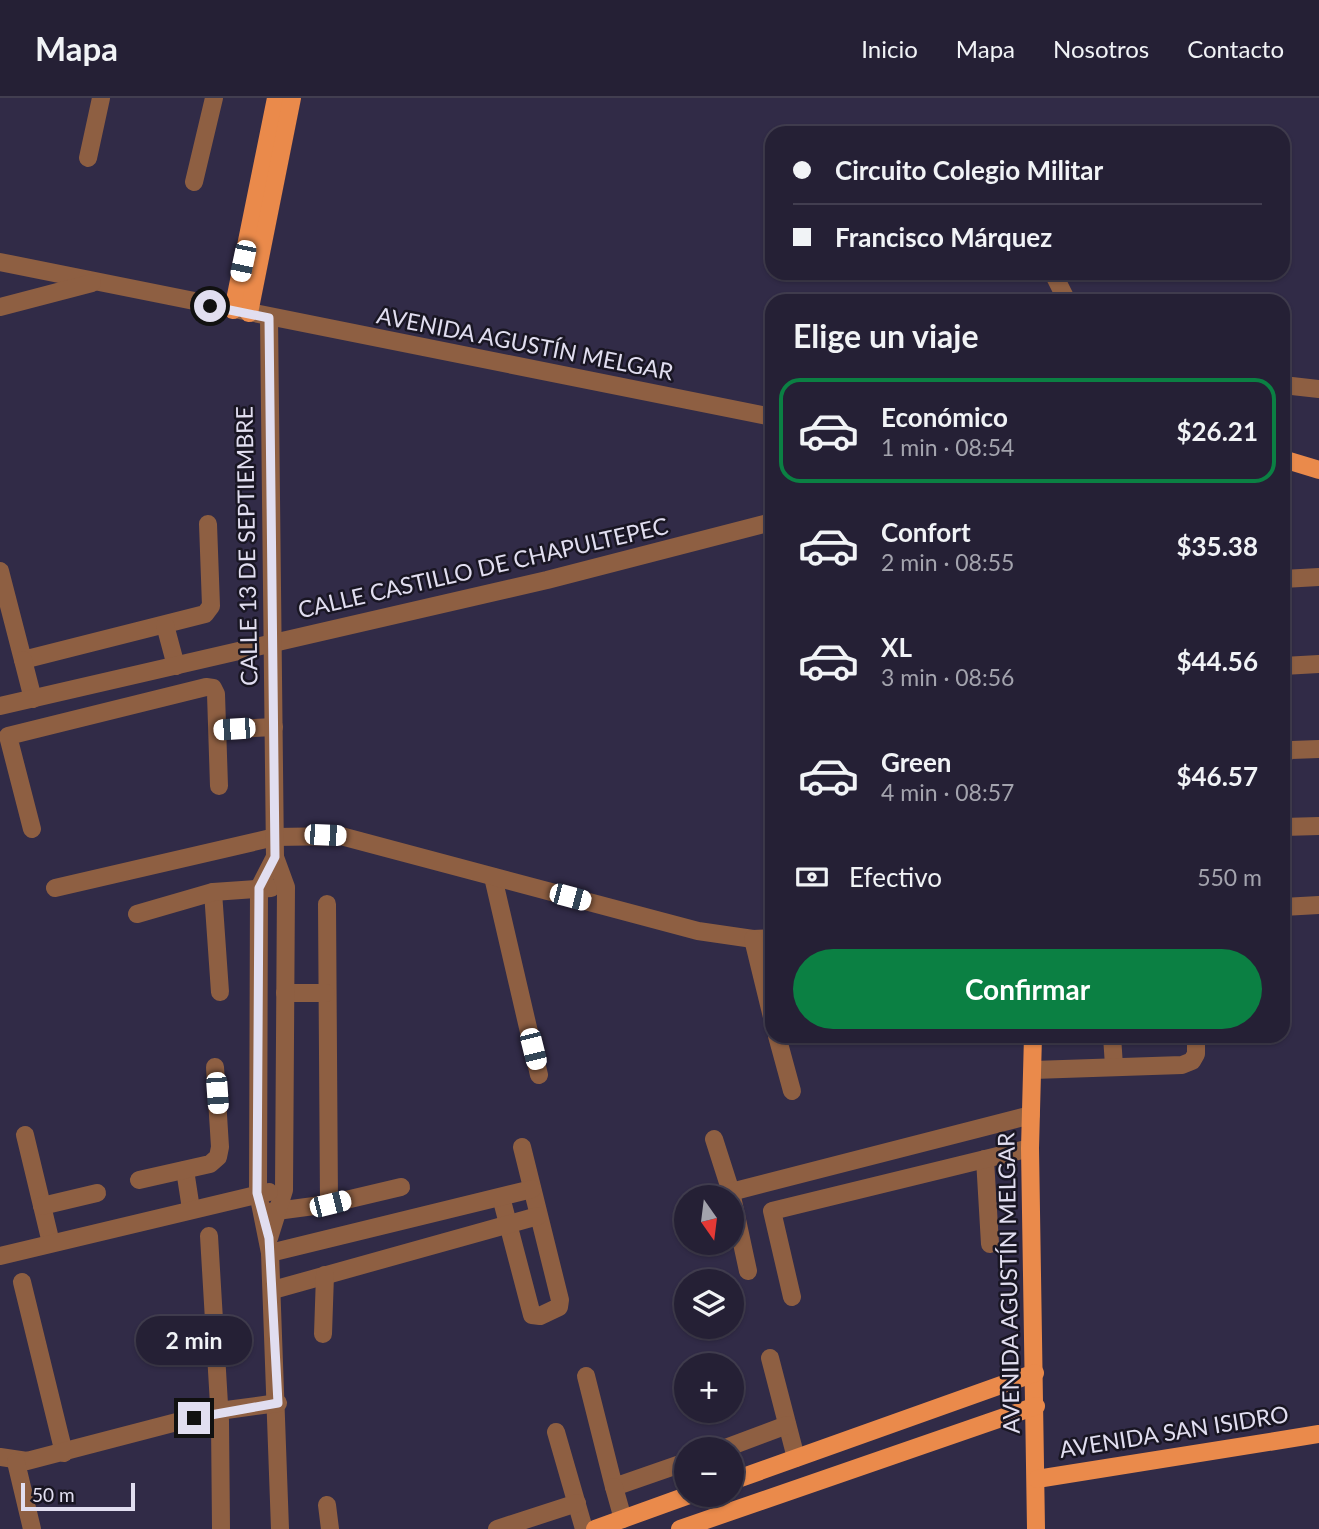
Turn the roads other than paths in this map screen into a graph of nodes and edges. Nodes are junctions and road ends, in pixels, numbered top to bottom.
1 (101, 98) edge
2 (214, 98) edge
3 (276, 98) edge
4 (292, 98) edge
5 (88, 158) dead end
6 (194, 181) dead end
7 (5, 266) edge
8 (95, 282) junction
9 (0, 307) edge
10 (241, 312) junction
11 (269, 318) junction
12 (1290, 386) edge
13 (1319, 389) edge
14 (765, 416) edge
15 (1290, 461) edge
16 (1319, 470) edge
17 (208, 524) dead end
18 (765, 524) edge
19 (0, 571) edge
20 (1319, 578) edge
21 (1290, 579) edge
22 (165, 625) junction
23 (272, 643) junction
24 (23, 660) junction
25 (1319, 664) edge
26 (176, 666) junction
27 (1290, 666) edge
28 (33, 699) junction
29 (0, 709) edge
30 (274, 727) junction
31 (218, 730) junction
32 (8, 736) junction
33 (1319, 749) edge
34 (1290, 750) edge
35 (219, 786) dead end
36 (1319, 825) edge
37 (1290, 827) edge
38 (32, 829) dead end
39 (275, 837) junction
40 (275, 857) junction
41 (493, 877) junction
42 (286, 887) junction
43 (55, 888) dead end
44 (259, 888) junction
45 (214, 892) junction
46 (327, 904) dead end
47 (1319, 905) edge
48 (1290, 907) edge
49 (138, 914) dead end
50 (765, 938) edge
51 (753, 939) junction
52 (765, 986) edge
53 (220, 992) dead end
54 (285, 993) junction
55 (326, 993) junction
56 (779, 1043) edge
57 (1033, 1043) edge
58 (1112, 1043) edge
59 (1196, 1043) edge
60 (1114, 1066) junction
61 (215, 1067) dead end
62 (1033, 1070) junction
63 (540, 1075) dead end
64 (792, 1091) dead end
65 (1031, 1115) junction
66 (25, 1135) dead end
67 (714, 1139) dead end
68 (522, 1147) dead end
69 (1030, 1148) junction
70 (985, 1159) junction
71 (185, 1170) junction
72 (139, 1180) dead end
73 (765, 1183) junction
74 (729, 1185) edge
75 (401, 1187) dead end
76 (532, 1189) junction
77 (744, 1189) edge
78 (284, 1190) junction
79 (97, 1193) dead end
80 (257, 1193) junction
81 (501, 1197) junction
82 (330, 1204) junction
83 (42, 1206) junction
84 (191, 1209) junction
85 (772, 1211) junction
86 (270, 1212) junction
87 (538, 1216) junction
88 (508, 1224) junction
89 (209, 1236) dead end
90 (51, 1244) junction
91 (990, 1244) dead end
92 (270, 1246) junction
93 (744, 1252) edge
94 (0, 1256) edge
95 (748, 1271) dead end
96 (325, 1275) junction
97 (22, 1282) dead end
98 (273, 1290) junction
99 (792, 1297) dead end
100 (323, 1334) dead end
101 (770, 1358) dead end
102 (1035, 1373) junction
103 (586, 1376) dead end
104 (278, 1403) junction
105 (1036, 1406) junction
106 (219, 1411) junction
107 (787, 1425) junction
108 (556, 1432) dead end
109 (1319, 1434) edge
110 (744, 1441) edge
111 (64, 1453) junction
112 (796, 1458) junction
113 (8, 1460) edge
114 (674, 1466) edge
115 (744, 1477) edge
116 (1037, 1479) junction
117 (614, 1487) junction
118 (674, 1501) edge
119 (577, 1503) junction
120 (327, 1505) dead end
121 (623, 1519) junction
122 (32, 1529) edge
123 (220, 1529) edge
124 (280, 1529) edge
125 (330, 1529) edge
126 (497, 1529) edge
127 (584, 1529) edge
128 (595, 1529) edge
129 (680, 1529) edge
130 (1036, 1529) edge

1 - 5 street
2 - 6 street
3 - 10 main road
4 - 10 main road
7 - 8 street, AVENIDA AGUSTÍN MELGAR
8 - 9 street
8 - 10 street, AVENIDA AGUSTÍN MELGAR
10 - 11 street, AVENIDA AGUSTÍN MELGAR
11 - 14 street, AVENIDA AGUSTÍN MELGAR
11 - 23 street, CALLE 13 DE SEPTIEMBRE
12 - 13 street
15 - 16 main road
17 - 22 street
18 - 23 street, CALLE CASTILLO DE CHAPULTEPEC
19 - 24 street
20 - 21 street
22 - 24 street
22 - 26 street
23 - 26 street, CALLE CASTILLO DE CHAPULTEPEC
23 - 30 street, CALLE 13 DE SEPTIEMBRE
24 - 28 street
25 - 27 street
26 - 28 street, CALLE CASTILLO DE CHAPULTEPEC
28 - 29 street, CALLE CASTILLO DE CHAPULTEPEC
29 - 32 street
30 - 31 street
30 - 39 street, CALLE 13 DE SEPTIEMBRE
31 - 32 street
31 - 35 street
32 - 38 street
33 - 34 street
36 - 37 street
39 - 40 street, CALLE 13 DE SEPTIEMBRE
39 - 41 street
39 - 43 street
40 - 42 street, CALLE 13 DE SEPTIEMBRE
40 - 44 street, CALLE 13 DE SEPTIEMBRE
41 - 51 street
41 - 63 street
42 - 44 street
42 - 54 street, CALLE 13 DE SEPTIEMBRE
44 - 45 street
44 - 80 street, CALLE 13 DE SEPTIEMBRE
45 - 49 street
45 - 53 street
46 - 55 street
47 - 48 street
50 - 51 street
51 - 52 street
54 - 55 street
54 - 78 street, CALLE 13 DE SEPTIEMBRE
55 - 82 street
56 - 64 street
57 - 62 main road, AVENIDA AGUSTÍN MELGAR
58 - 60 street
59 - 60 street
60 - 62 street
61 - 71 street
62 - 65 main road, AVENIDA AGUSTÍN MELGAR
65 - 69 main road, AVENIDA AGUSTÍN MELGAR
65 - 73 street
66 - 83 street
67 - 74 street
68 - 76 street
69 - 70 street
69 - 102 main road, AVENIDA AGUSTÍN MELGAR
70 - 85 street
70 - 91 street
71 - 72 street
71 - 84 street
73 - 77 street
73 - 85 street
75 - 82 street
76 - 81 street
76 - 87 street
78 - 80 street
78 - 86 street, CALLE 13 DE SEPTIEMBRE
79 - 83 street
80 - 84 street
80 - 86 street, CALLE 13 DE SEPTIEMBRE
81 - 88 street
81 - 92 street
82 - 86 street
83 - 90 street
84 - 90 street
85 - 99 street
86 - 92 street, CALLE 13 DE SEPTIEMBRE
87 - 88 street
87 - 88 street
88 - 96 street
89 - 106 street
90 - 94 street
92 - 98 street, CALLE 13 DE SEPTIEMBRE
93 - 95 street
96 - 98 street
96 - 100 street
97 - 111 street
98 - 104 street, CALLE 13 DE SEPTIEMBRE
101 - 107 street
102 - 105 main road, AVENIDA AGUSTÍN MELGAR
102 - 112 main road
103 - 117 street
104 - 106 street
104 - 124 street, CALLE 13 DE SEPTIEMBRE
105 - 116 main road, AVENIDA AGUSTÍN MELGAR
105 - 129 main road
106 - 111 street
106 - 123 street
107 - 110 street
107 - 112 street
108 - 119 street
109 - 116 main road, AVENIDA SAN ISIDRO
111 - 113 street
112 - 115 main road
113 - 122 street
114 - 117 street
116 - 130 main road, AVENIDA AGUSTÍN MELGAR
117 - 121 street
118 - 121 main road
119 - 126 street
119 - 127 street
120 - 125 street
121 - 128 main road

